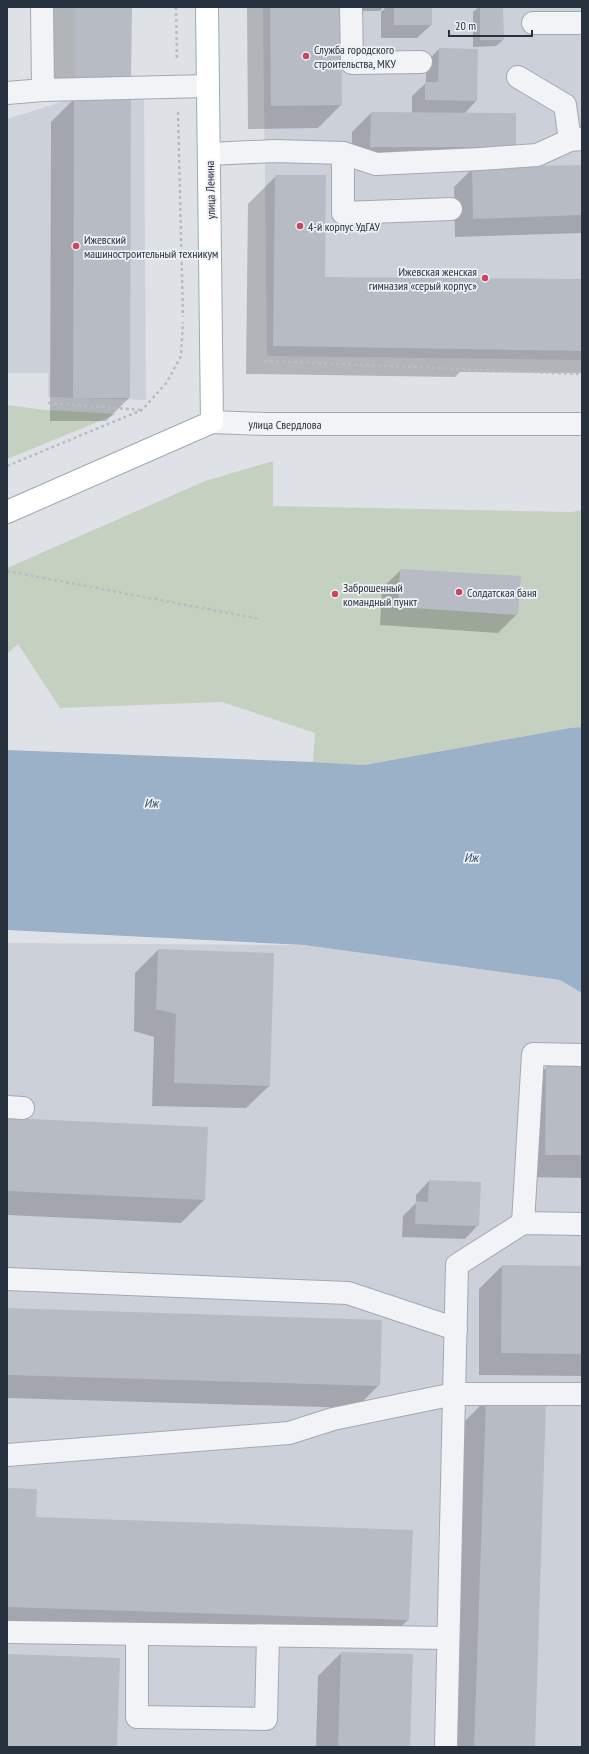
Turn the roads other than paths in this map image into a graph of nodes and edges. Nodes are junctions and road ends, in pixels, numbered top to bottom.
1 (42, 7) edge
2 (207, 7) edge
3 (351, 7) edge
4 (533, 23) dead end
5 (582, 23) edge
6 (421, 62) dead end
7 (518, 77) dead end
8 (208, 86) junction
9 (43, 90) junction
10 (7, 93) edge
11 (576, 140) edge
12 (343, 153) junction
13 (209, 154) junction
14 (450, 209) dead end
15 (212, 422) junction
16 (582, 424) edge
17 (7, 512) edge
18 (582, 1055) edge
19 (523, 1223) junction
20 (582, 1224) edge
21 (7, 1279) edge
22 (456, 1329) junction
23 (454, 1394) junction
24 (582, 1394) edge
25 (7, 1455) edge
26 (7, 1632) edge
27 (137, 1634) junction
28 (268, 1636) junction
29 (448, 1638) junction
30 (446, 1747) edge

1 - 9 street
2 - 8 main road, улица Ленина
3 - 6 street
4 - 5 street
7 - 11 street
8 - 9 street
8 - 13 main road, улица Ленина
9 - 10 street
11 - 12 street
12 - 13 street
12 - 14 street
13 - 15 main road, улица Ленина
15 - 16 street, улица Свердлова
15 - 17 main road, улица Свердлова
18 - 19 street
19 - 20 street
19 - 22 street
21 - 22 street
22 - 23 street
23 - 24 street
23 - 25 street
23 - 29 street
26 - 27 street
27 - 28 street
27 - 28 street
28 - 29 street
29 - 30 street

